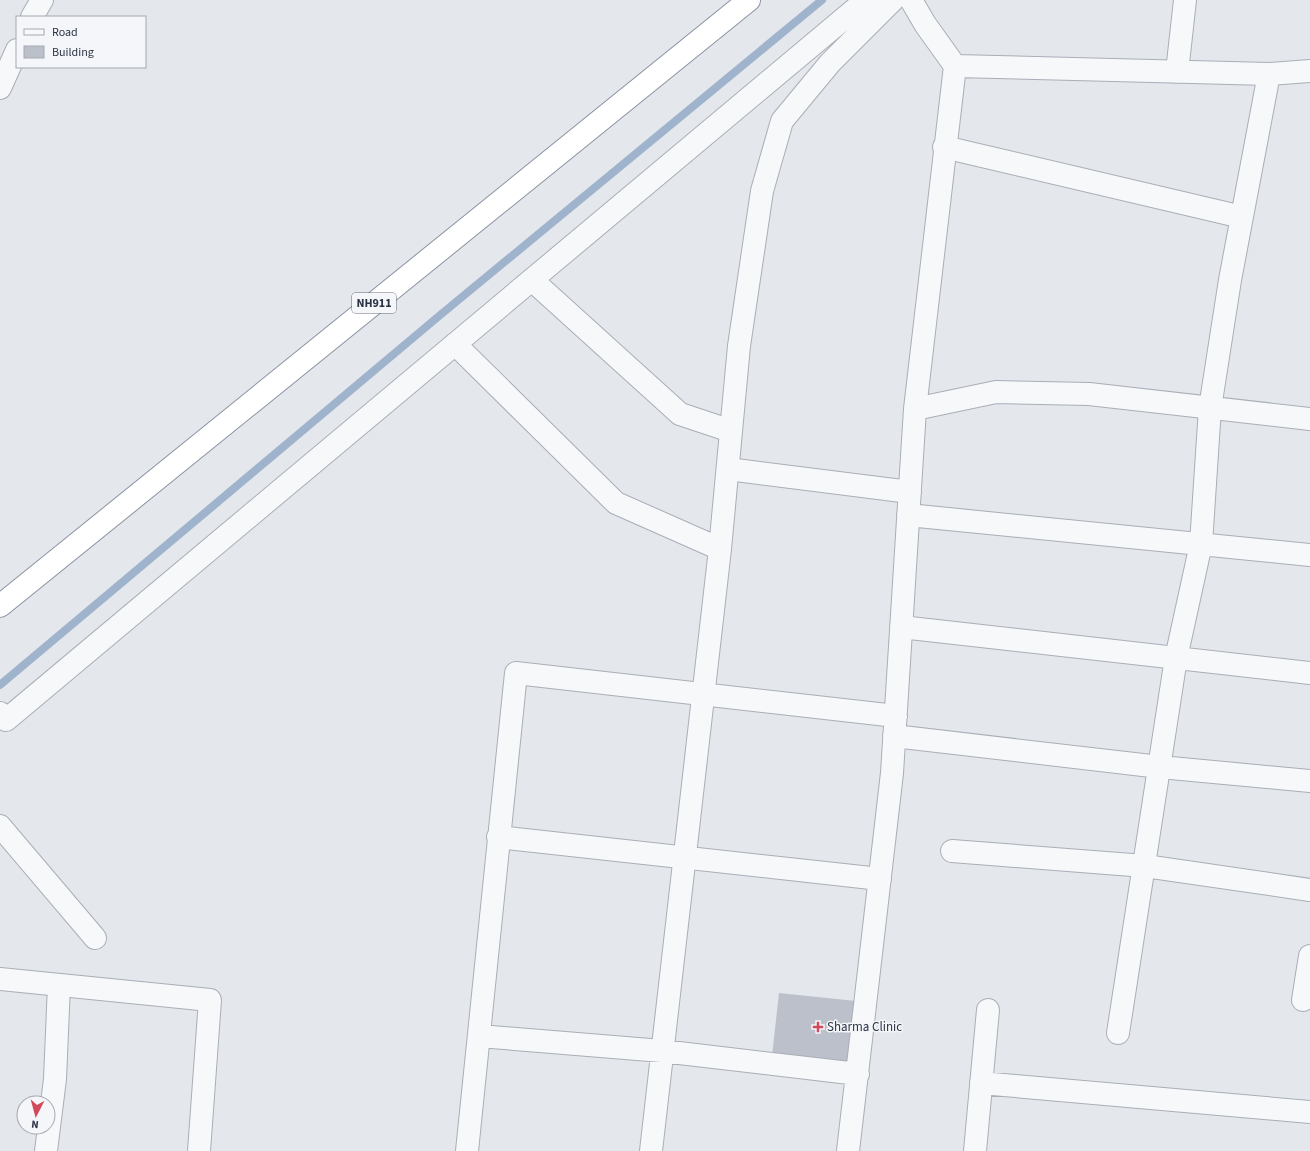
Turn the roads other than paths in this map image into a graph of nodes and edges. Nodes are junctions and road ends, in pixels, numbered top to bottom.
1 (42, 0) edge
2 (749, 0) edge
3 (866, 0) edge
4 (893, 0) edge
5 (911, 0) edge
6 (1185, 0) edge
7 (33, 16) edge
8 (16, 52) edge
9 (955, 66) junction
10 (1310, 71) edge
11 (1177, 72) junction
12 (1269, 74) junction
13 (0, 88) edge
14 (944, 147) junction
15 (1242, 217) junction
16 (532, 280) junction
17 (456, 344) junction
18 (1210, 408) junction
19 (915, 409) junction
20 (1310, 420) edge
21 (731, 431) junction
22 (728, 470) junction
23 (910, 492) junction
24 (908, 515) junction
25 (1201, 544) junction
26 (720, 549) junction
27 (1310, 555) edge
28 (0, 606) edge
29 (901, 627) junction
30 (1176, 658) junction
31 (1310, 673) edge
32 (703, 695) junction
33 (0, 713) edge
34 (895, 726) junction
35 (1160, 767) junction
36 (1310, 781) edge
37 (0, 826) edge
38 (498, 837) junction
39 (952, 851) dead end
40 (684, 857) junction
41 (1145, 866) junction
42 (880, 879) junction
43 (1310, 890) edge
44 (95, 938) dead end
45 (1310, 956) edge
46 (0, 979) edge
47 (59, 985) junction
48 (1303, 1000) dead end
49 (988, 1010) dead end
50 (1118, 1033) dead end
51 (478, 1036) junction
52 (662, 1051) junction
53 (858, 1074) junction
54 (982, 1083) junction
55 (1310, 1112) edge
56 (46, 1151) edge
57 (199, 1151) edge
58 (467, 1151) edge
59 (651, 1151) edge
60 (848, 1151) edge
61 (975, 1151) edge

1 - 7 street
2 - 28 highway, NH911
3 - 16 street
4 - 21 street
5 - 9 street
6 - 11 street
8 - 13 street
9 - 11 street
9 - 14 street
10 - 12 street
11 - 12 street
12 - 15 street
14 - 15 street
14 - 19 street
15 - 18 street
16 - 17 street
16 - 21 street
17 - 26 street
17 - 33 street
18 - 19 street
18 - 20 street
18 - 25 street
19 - 23 street
21 - 22 street
22 - 23 street
22 - 26 street
23 - 24 street
24 - 25 street
24 - 29 street
25 - 27 street
25 - 30 street
26 - 32 street
29 - 30 street
29 - 34 street
30 - 31 street
30 - 35 street
32 - 34 street
32 - 38 street
32 - 40 street
34 - 35 street
34 - 42 street
35 - 36 street
35 - 41 street
37 - 44 street
38 - 40 street
38 - 51 street
39 - 41 street
40 - 42 street
40 - 52 street
41 - 43 street
41 - 50 street
42 - 53 street
45 - 48 street
46 - 47 street
47 - 56 street
47 - 57 street
49 - 54 street
51 - 52 street
51 - 58 street
52 - 53 street
52 - 59 street
53 - 60 street
54 - 55 street
54 - 61 street

